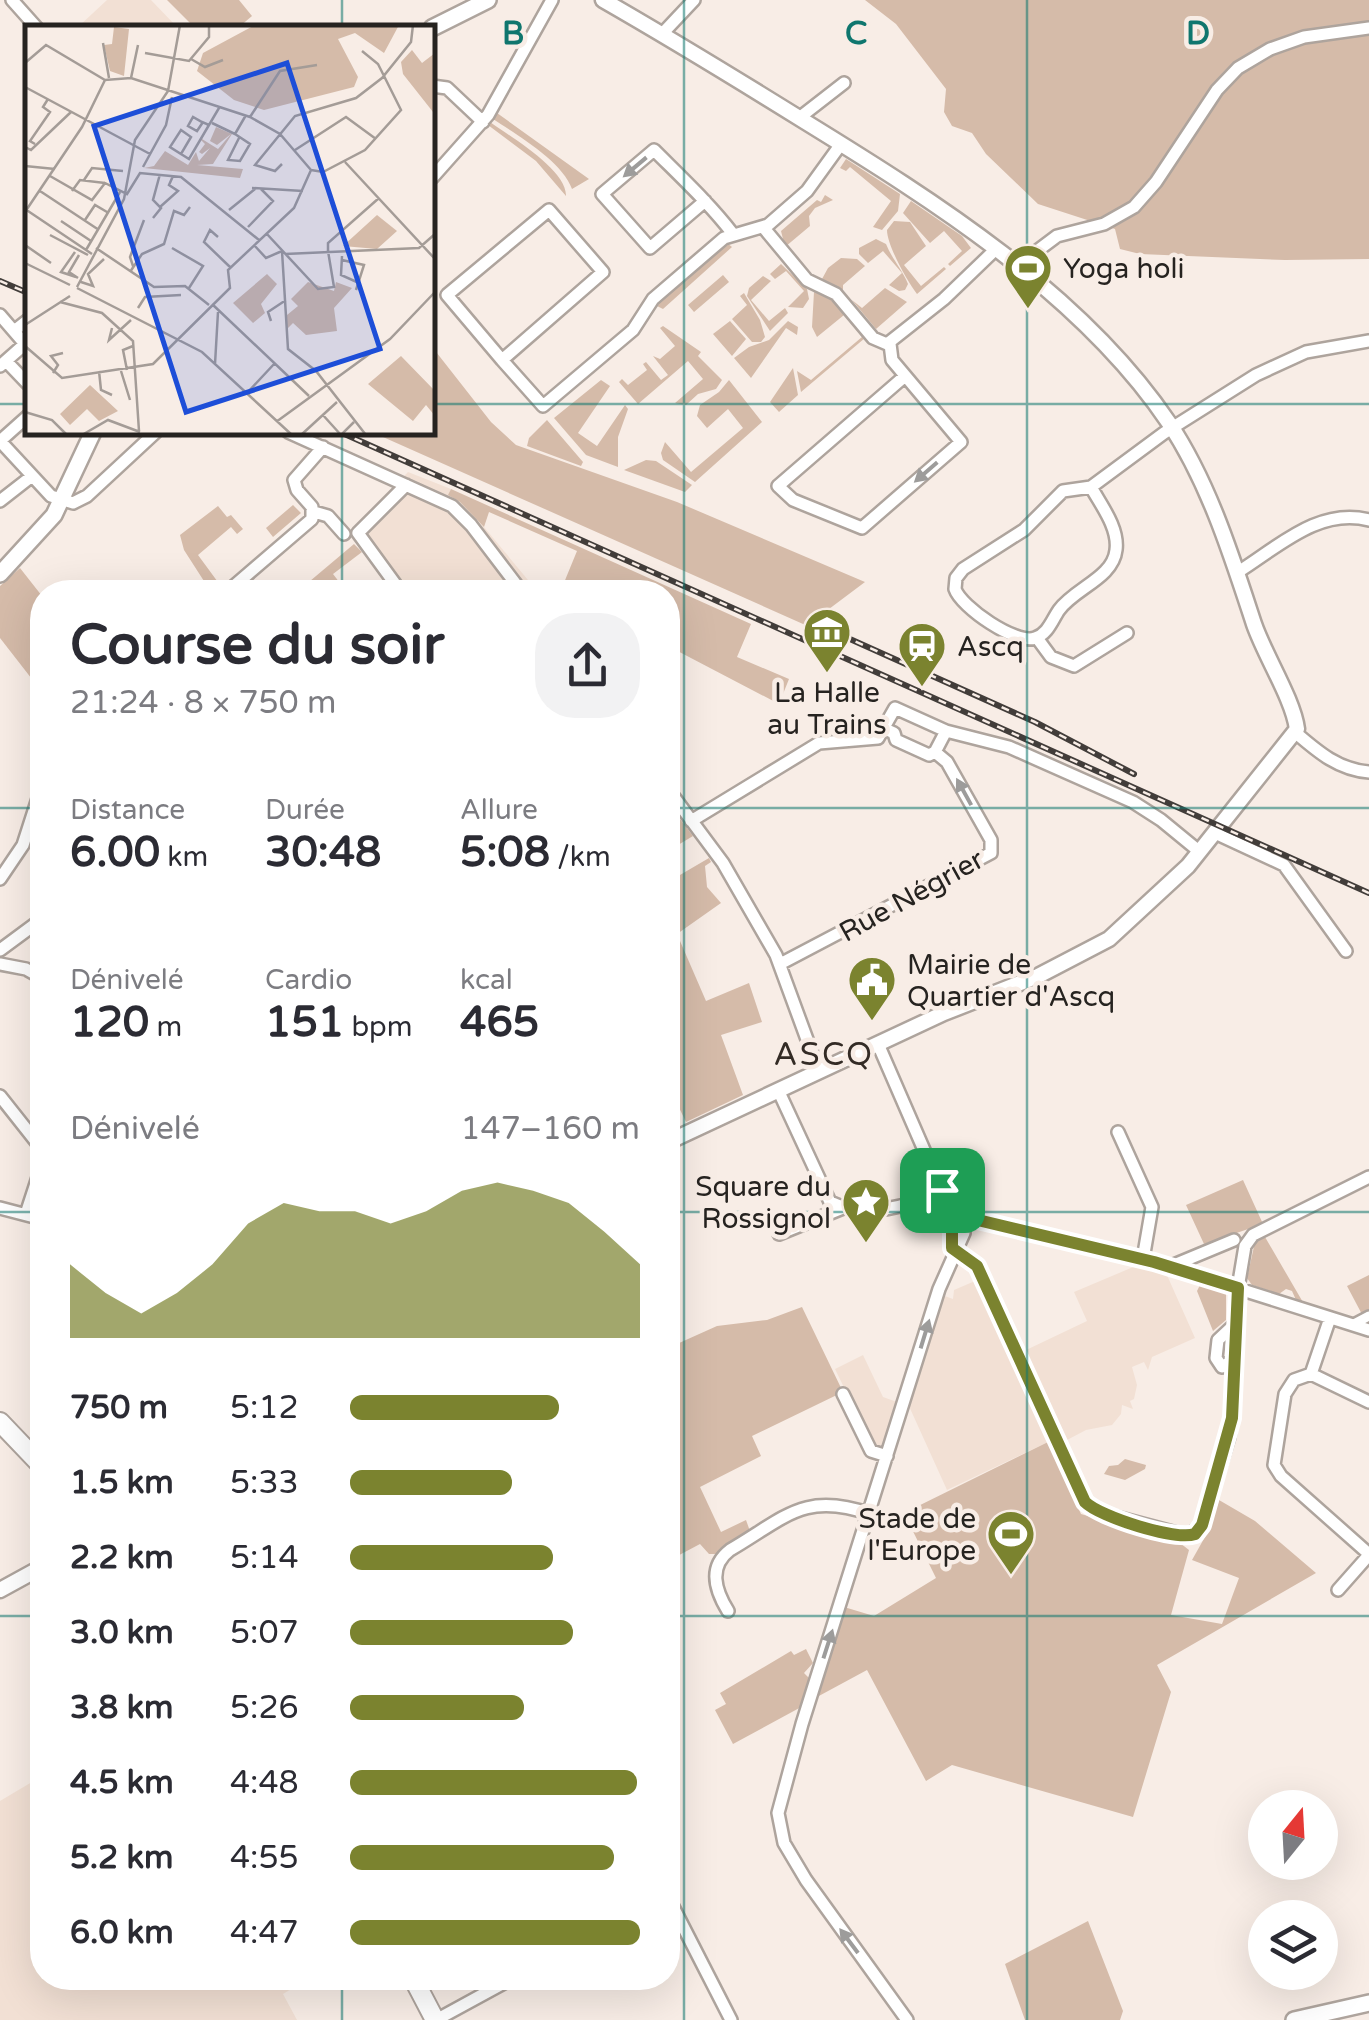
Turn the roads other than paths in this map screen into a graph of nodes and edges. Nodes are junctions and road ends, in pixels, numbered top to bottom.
1 (12, 0) edge
2 (467, 0) edge
3 (488, 0) edge
4 (552, 0) edge
5 (604, 0) edge
6 (694, 0) edge
7 (34, 25) edge
8 (435, 25) edge
9 (435, 26) edge
10 (1369, 28) edge
11 (662, 34) junction
12 (844, 83) dead end
13 (435, 86) edge
14 (799, 118) junction
15 (483, 122) junction
16 (841, 144) junction
17 (435, 175) edge
18 (705, 201) junction
19 (764, 227) junction
20 (733, 234) junction
21 (996, 249) junction
22 (1017, 266) junction
23 (0, 315) edge
24 (25, 322) edge
25 (14, 331) junction
26 (1369, 341) edge
27 (890, 344) junction
28 (502, 360) junction
29 (3, 364) edge
30 (905, 376) junction
31 (25, 382) edge
32 (25, 419) edge
33 (1172, 428) junction
34 (92, 435) edge
35 (153, 435) edge
36 (295, 435) edge
37 (0, 441) edge
38 (323, 447) junction
39 (32, 476) junction
40 (406, 485) junction
41 (1091, 486) junction
42 (62, 501) junction
43 (0, 502) edge
44 (314, 512) junction
45 (1369, 520) edge
46 (344, 534) dead end
47 (1238, 572) junction
48 (0, 574) edge
49 (241, 580) edge
50 (392, 580) edge
51 (512, 580) edge
52 (1127, 633) dead end
53 (1037, 638) junction
54 (885, 729) junction
55 (946, 731) junction
56 (1296, 733) junction
57 (935, 752) junction
58 (1369, 772) edge
59 (680, 805) edge
60 (691, 820) junction
61 (30, 823) edge
62 (1216, 833) junction
63 (1200, 852) junction
64 (0, 879) edge
65 (30, 927) edge
66 (2, 948) edge
67 (1346, 951) dead end
68 (0, 964) edge
69 (780, 964) junction
70 (15, 966) junction
71 (30, 973) edge
72 (878, 1044) junction
73 (819, 1072) junction
74 (779, 1092) junction
75 (0, 1096) edge
76 (1118, 1132) dead end
77 (30, 1134) edge
78 (680, 1137) edge
79 (1369, 1177) edge
80 (939, 1192) junction
81 (30, 1202) edge
82 (0, 1208) edge
83 (843, 1208) junction
84 (26, 1214) junction
85 (30, 1215) edge
86 (956, 1217) junction
87 (779, 1234) dead end
88 (1234, 1240) dead end
89 (958, 1252) junction
90 (1143, 1260) junction
91 (1170, 1266) junction
92 (1238, 1288) junction
93 (1369, 1316) edge
94 (1330, 1318) junction
95 (1235, 1324) junction
96 (1352, 1324) junction
97 (1369, 1330) edge
98 (1235, 1359) junction
99 (1311, 1374) junction
100 (843, 1394) dead end
101 (1369, 1402) edge
102 (0, 1422) edge
103 (0, 1434) edge
104 (30, 1453) edge
105 (887, 1456) junction
106 (30, 1465) edge
107 (870, 1514) junction
108 (1369, 1554) edge
109 (30, 1574) edge
110 (0, 1590) edge
111 (1338, 1590) dead end
112 (728, 1611) dead end
113 (680, 1922) edge
114 (410, 1990) edge
115 (419, 1990) edge
116 (490, 1990) edge
117 (1369, 2003) edge
118 (426, 2020) edge
119 (435, 2020) edge
120 (730, 2020) edge
121 (907, 2020) edge
122 (1294, 2020) edge

1 - 7 street
2 - 8 main road
3 - 9 main road
4 - 15 street
5 - 11 street
6 - 11 street
10 - 22 street
11 - 14 street
12 - 14 street
13 - 15 street
14 - 16 street
15 - 17 street
16 - 19 street
16 - 21 street
18 -> 18 street
18 - 20 street
19 - 20 street
19 - 27 street
20 - 28 street
21 - 22 street
21 - 27 street
22 - 33 street
23 - 25 street
24 - 25 street
25 - 29 street
26 - 33 street
27 - 30 street
28 - 28 street
29 - 31 street
30 -> 30 street
32 - 37 street
33 - 41 street
33 - 47 street
34 - 42 main road
35 - 42 street
36 - 38 street
37 - 39 street
38 - 40 street
38 - 44 street
39 - 42 street
39 - 43 street
40 - 50 street
40 - 51 street
41 - 53 street
41 - 53 street
42 - 48 main road
44 - 46 street
44 - 49 street
45 - 47 street
47 - 56 street
52 - 53 street
54 - 55 street
54 - 57 street
54 - 60 street
55 - 57 street
55 - 63 street
56 - 58 street
56 - 62 street
69 -> 57 street, Rue Négrier
59 - 60 street
60 - 69 street
61 - 64 street
62 - 63 street
62 - 67 street
63 - 72 street
65 - 66 street
66 - 70 street
68 - 70 street
69 - 73 street
70 - 71 street
72 - 73 street
72 - 80 street
73 - 74 street
74 - 78 street
74 - 83 street
75 - 77 street
76 - 90 street
79 - 92 street
80 - 83 street
80 - 86 street
81 - 84 street
82 - 84 street
83 - 87 street
84 - 85 street
86 - 89 street
86 - 90 street
88 - 91 street
89 - 98 street
105 -> 89 street
90 - 91 street
91 - 92 street
92 - 94 street
92 - 95 street
93 - 96 street
94 - 96 street
94 - 99 street
95 - 98 street
95 - 98 street
96 - 97 street
99 - 101 street
99 - 108 street
100 - 105 street
102 - 104 main road
103 - 106 main road
105 - 107 street
107 - 112 street
121 -> 107 street
108 - 111 street
109 - 110 street
113 - 120 street
114 - 118 main road
115 - 119 main road
116 - 119 street
117 - 122 main road

